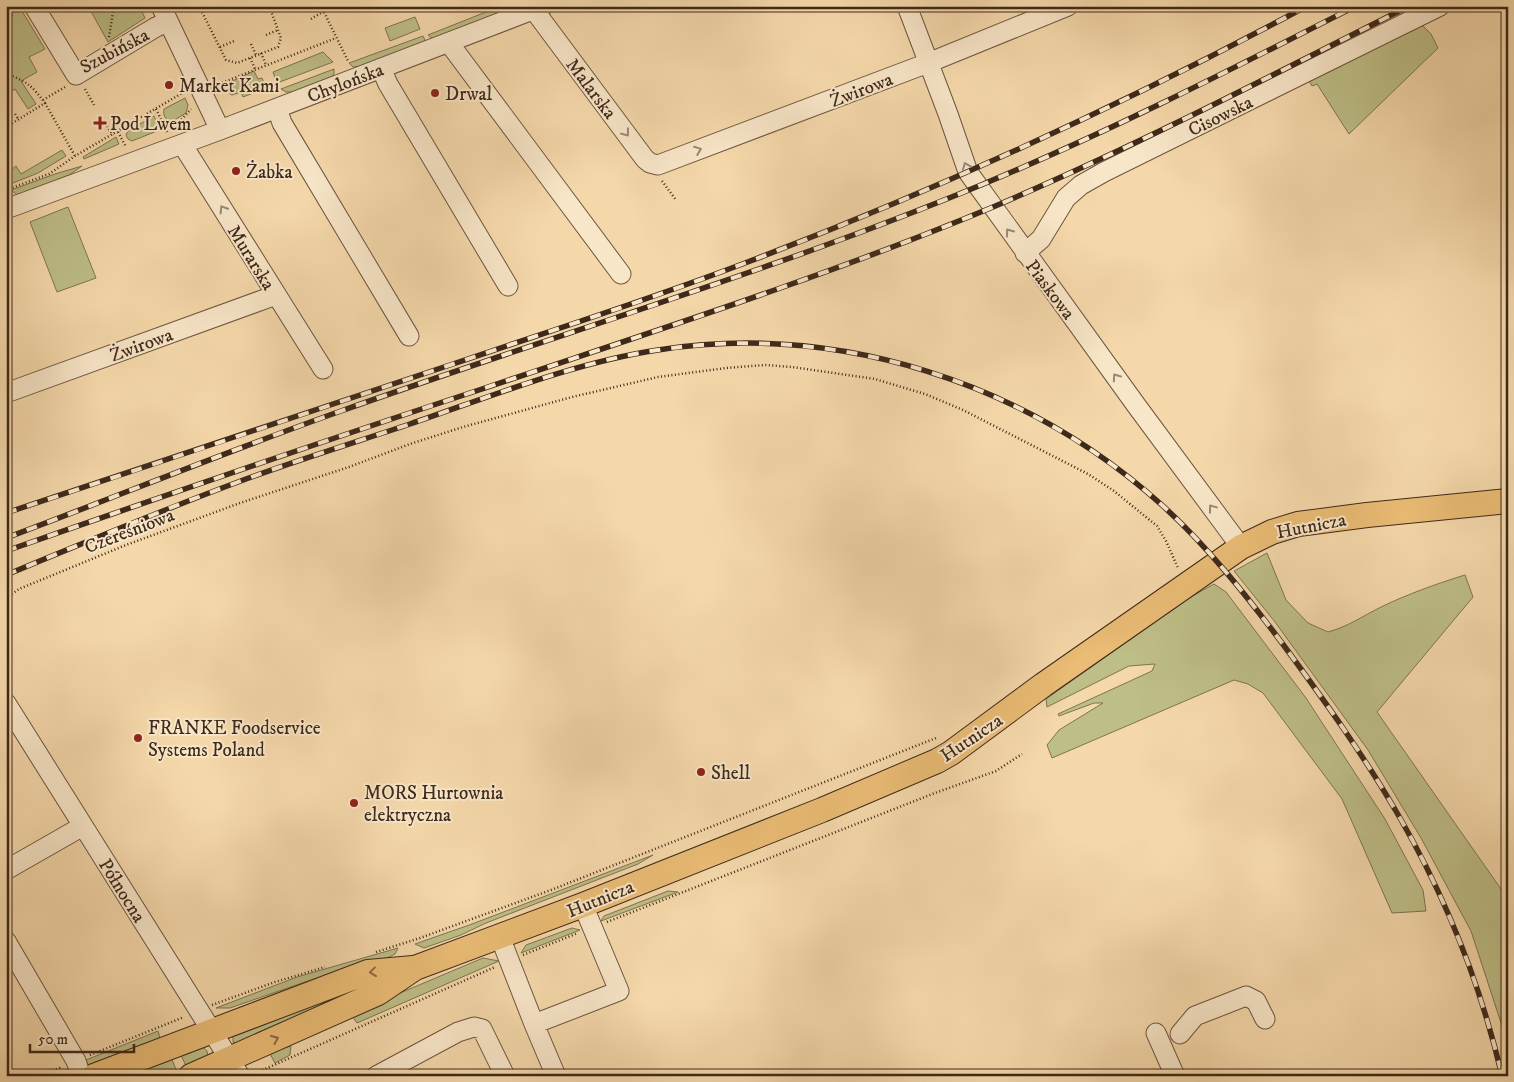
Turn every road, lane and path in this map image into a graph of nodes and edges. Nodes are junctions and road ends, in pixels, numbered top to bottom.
1 (18, 6) edge
2 (34, 6) edge
3 (114, 6) edge
4 (200, 6) edge
5 (269, 6) edge
6 (309, 6) edge
7 (321, 6) edge
8 (332, 6) edge
9 (907, 6) edge
10 (1068, 6) edge
11 (1440, 6) edge
12 (538, 8) edge
13 (304, 10) dead end
14 (324, 11) junction
15 (164, 14) edge
16 (311, 19) dead end
17 (6, 24) edge
18 (278, 30) junction
19 (266, 35) dead end
20 (109, 38) dead end
21 (336, 38) junction
22 (234, 41) dead end
23 (449, 42) junction
24 (251, 44) dead end
25 (220, 47) junction
26 (261, 53) junction
27 (256, 55) junction
28 (250, 58) junction
29 (348, 61) dead end
30 (928, 63) junction
31 (266, 65) junction
32 (381, 68) junction
33 (255, 69) junction
34 (6, 74) edge
35 (219, 84) dead end
36 (185, 92) dead end
37 (193, 102) dead end
38 (45, 103) junction
39 (277, 108) junction
40 (156, 109) junction
41 (15, 114) dead end
42 (18, 120) junction
43 (107, 126) dead end
44 (6, 127) edge
45 (220, 130) junction
46 (118, 132) junction
47 (113, 135) junction
48 (182, 144) junction
49 (132, 145) dead end
50 (126, 147) junction
51 (118, 150) dead end
52 (75, 156) junction
53 (652, 163) joint
54 (66, 169) dead end
55 (49, 174) junction
56 (6, 190) edge
57 (6, 209) edge
58 (1024, 253) junction
59 (621, 274) dead end
60 (508, 286) dead end
61 (276, 295) junction
62 (409, 336) dead end
63 (323, 369) dead end
64 (6, 393) edge
65 (1508, 501) edge
66 (1242, 547) junction
67 (1184, 587) junction
68 (6, 598) edge
69 (6, 703) edge
70 (937, 738) dead end
71 (1022, 754) dead end
72 (83, 826) junction
73 (6, 870) edge
74 (583, 905) junction
75 (593, 928) junction
76 (500, 937) junction
77 (6, 942) edge
78 (369, 954) dead end
79 (510, 960) junction
80 (331, 965) dead end
81 (415, 968) junction
82 (211, 1006) dead end
83 (181, 1018) dead end
84 (1266, 1019) dead end
85 (534, 1024) junction
86 (211, 1030) junction
87 (1156, 1033) dead end
88 (1180, 1034) dead end
89 (235, 1067) edge
90 (84, 1071) edge
91 (40, 1076) edge
92 (191, 1076) edge
93 (250, 1076) edge
94 (376, 1076) edge
95 (505, 1076) edge
96 (556, 1076) edge
97 (1175, 1076) edge

1 - 17 path
2 - 15 street, Szubińska
3 - 20 path
4 - 25 path
5 - 18 path
6 - 13 path
7 - 14 path
8 - 14 path
9 - 30 street, Piaskowa
10 - 30 street, Żwirowa
11 - 58 street, Cisowska
12 - 23 street, Chylońska
12 -> 53 street, Malarska
14 - 16 path
14 - 21 path
15 - 45 street
18 - 19 path
18 - 26 path
21 - 29 path
21 - 31 path
22 - 25 path
23 - 32 street, Chylońska
23 - 59 street
24 - 27 path
25 - 28 path
26 - 27 path
26 - 31 path
27 - 28 path
28 - 33 path
53 -> 30 street, Żwirowa
58 -> 30 street, Piaskowa
31 - 33 path
32 - 39 street, Chylońska
32 - 60 street
33 - 35 path
34 - 38 path
36 - 40 path
37 - 40 path
38 - 42 path
38 - 52 path
39 - 45 street, Chylońska
39 - 62 street
40 - 46 path
41 - 42 path
42 - 44 path
43 - 47 path
45 - 48 street, Chylońska
46 - 47 path
46 - 50 path
47 - 52 path
48 - 57 street, Chylońska
61 -> 48 street, Murarska
49 - 50 path
50 - 51 path
52 - 55 path
54 - 55 path
55 - 56 path
66 -> 58 street, Piaskowa
61 - 63 street, Murarska
61 - 64 street, Żwirowa
65 - 66 main road, Hutnicza
66 - 67 main road, Hutnicza
67 - 68 path, Czereśniowa
67 - 74 main road, Hutnicza
69 - 72 street, Północna
70 - 78 path
71 - 75 path
72 - 73 street
72 - 86 street, Północna
74 - 75 street
74 - 76 main road, Hutnicza
75 - 79 path
75 - 85 street
76 - 79 street
76 - 81 main road, Hutnicza
77 - 90 street
79 - 85 street
79 - 93 path
80 - 82 path
81 -> 86 main road, Hutnicza
89 -> 81 main road, Hutnicza
83 - 90 path
84 - 88 street
85 - 96 street
86 - 89 street, Północna
86 - 90 main road, Hutnicza
87 - 97 street
89 - 92 main road, Hutnicza
90 - 91 path
94 - 95 street

